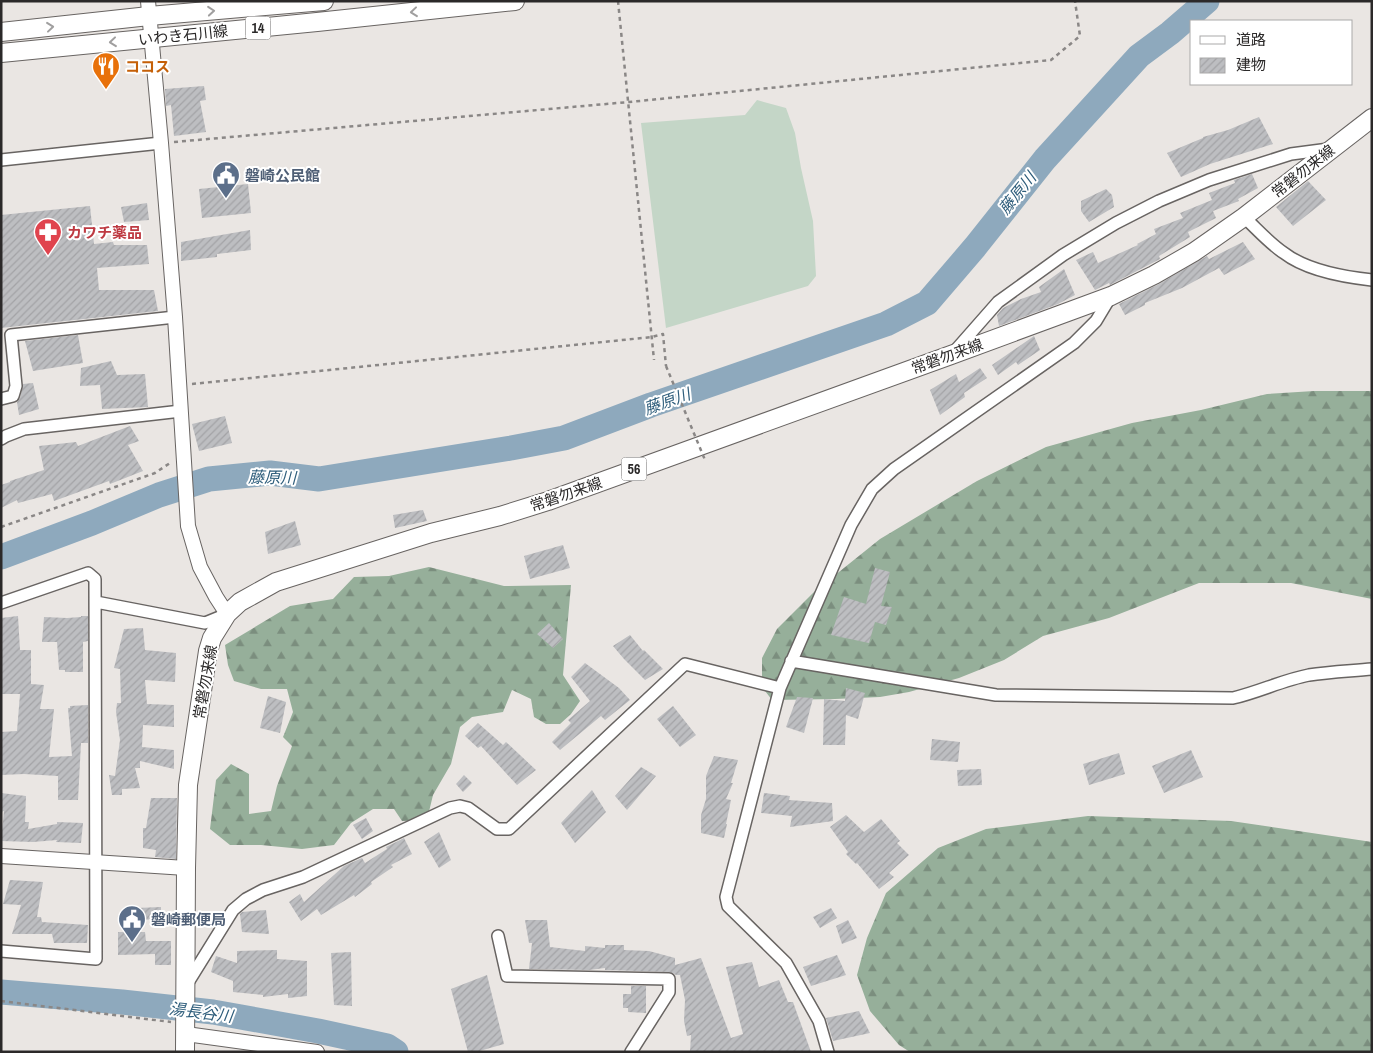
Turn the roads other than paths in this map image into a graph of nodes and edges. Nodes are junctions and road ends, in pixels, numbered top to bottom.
1 (324, 1) edge
2 (515, 1) edge
3 (149, 9) edge
4 (1, 32) edge
5 (152, 38) junction
6 (1, 53) edge
7 (1372, 118) edge
8 (161, 143) junction
9 (1331, 149) junction
10 (1, 160) edge
11 (1244, 217) junction
12 (1372, 280) edge
13 (1111, 296) junction
14 (174, 317) junction
15 (951, 355) junction
16 (1, 400) edge
17 (181, 411) junction
18 (1, 439) edge
19 (96, 602) junction
20 (1, 603) edge
21 (227, 614) junction
22 (791, 662) junction
23 (1372, 669) edge
24 (780, 688) junction
25 (1, 856) edge
26 (97, 862) junction
27 (186, 868) junction
28 (498, 936) dead end
29 (1, 951) edge
30 (186, 991) junction
31 (186, 1025) junction
32 (185, 1052) edge
33 (318, 1052) edge
34 (632, 1052) edge
35 (828, 1052) edge

3 -> 1 main road, いわき石川線 / 14
2 -> 5 main road, いわき石川線 / 14
4 -> 3 main road, いわき石川線 / 14
3 - 5 street
5 -> 6 main road, いわき石川線 / 14
5 - 8 street
7 - 9 main road, 常磐勿来線 / 56
8 - 10 street
8 - 14 street
9 - 11 main road, 常磐勿来線 / 56
9 - 15 street
11 - 12 street
11 - 13 main road, 常磐勿来線 / 56
13 - 15 main road, 常磐勿来線 / 56
13 - 22 street
14 - 16 street
14 - 17 street
15 - 21 main road, 常磐勿来線 / 56
17 - 18 street
17 - 21 street
19 - 20 street
19 - 21 street
19 - 26 street
21 - 27 main road, 常磐勿来線 / 56
22 - 23 street
22 - 24 street
24 - 30 street
24 - 35 street
25 - 26 street
26 - 27 street
26 - 29 street
27 - 30 main road, 常磐勿来線 / 56
28 - 34 street
30 - 31 main road, 常磐勿来線 / 56
31 - 32 main road, 常磐勿来線 / 56
31 - 33 street

